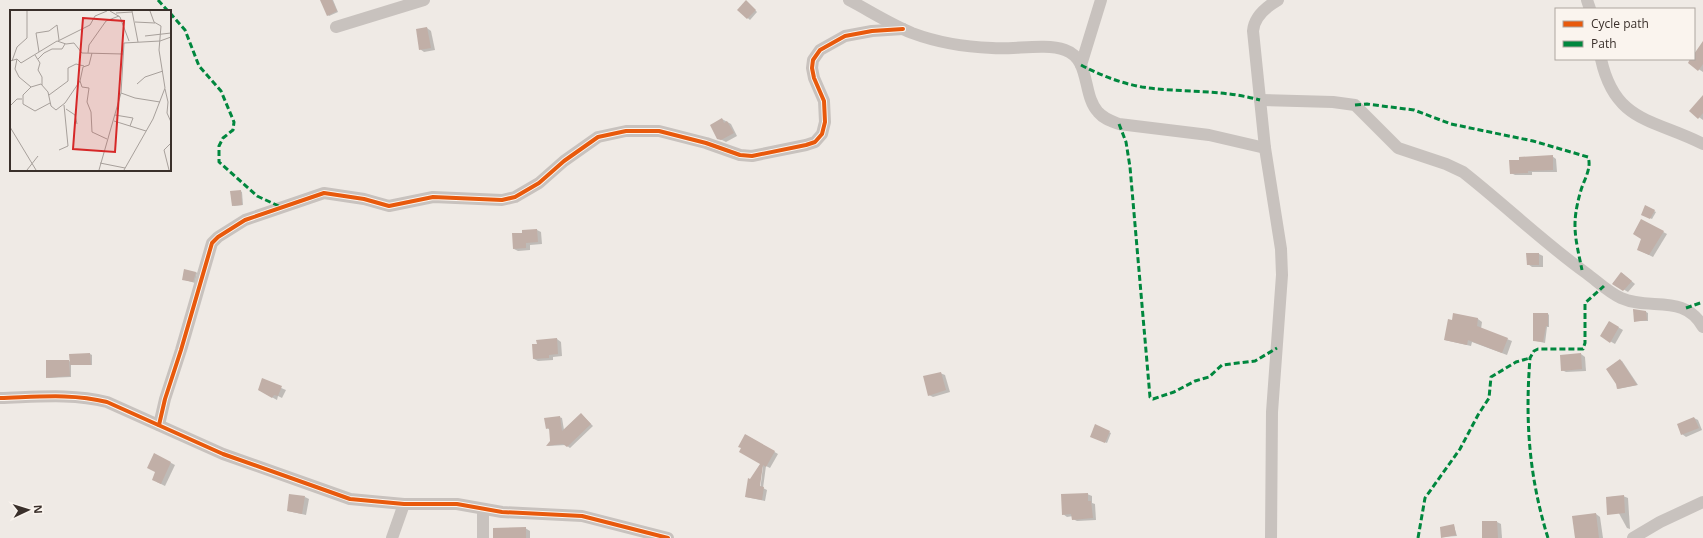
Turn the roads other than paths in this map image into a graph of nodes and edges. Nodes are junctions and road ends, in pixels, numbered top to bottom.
1 (424, 0) edge
2 (850, 0) edge
3 (1101, 0) edge
4 (1278, 0) edge
5 (336, 27) dead end
6 (903, 29) junction
7 (1602, 60) edge
8 (1081, 65) junction
9 (1260, 100) junction
10 (1702, 143) edge
11 (1266, 148) junction
12 (1703, 327) edge
13 (0, 398) edge
14 (159, 424) junction
15 (1703, 502) edge
16 (404, 504) junction
17 (483, 509) junction
18 (392, 538) edge
19 (483, 538) edge
20 (668, 538) edge
21 (1271, 538) edge
22 (1633, 538) edge

1 - 5 street
2 - 6 street
3 - 8 street
4 - 9 street
6 - 8 street
6 - 14 street
7 - 10 street
8 - 11 street
9 - 11 street
9 - 12 street
11 - 21 street
13 - 14 street
14 - 16 street
15 - 22 street
16 - 17 street
16 - 18 street
17 - 19 street
17 - 20 street

